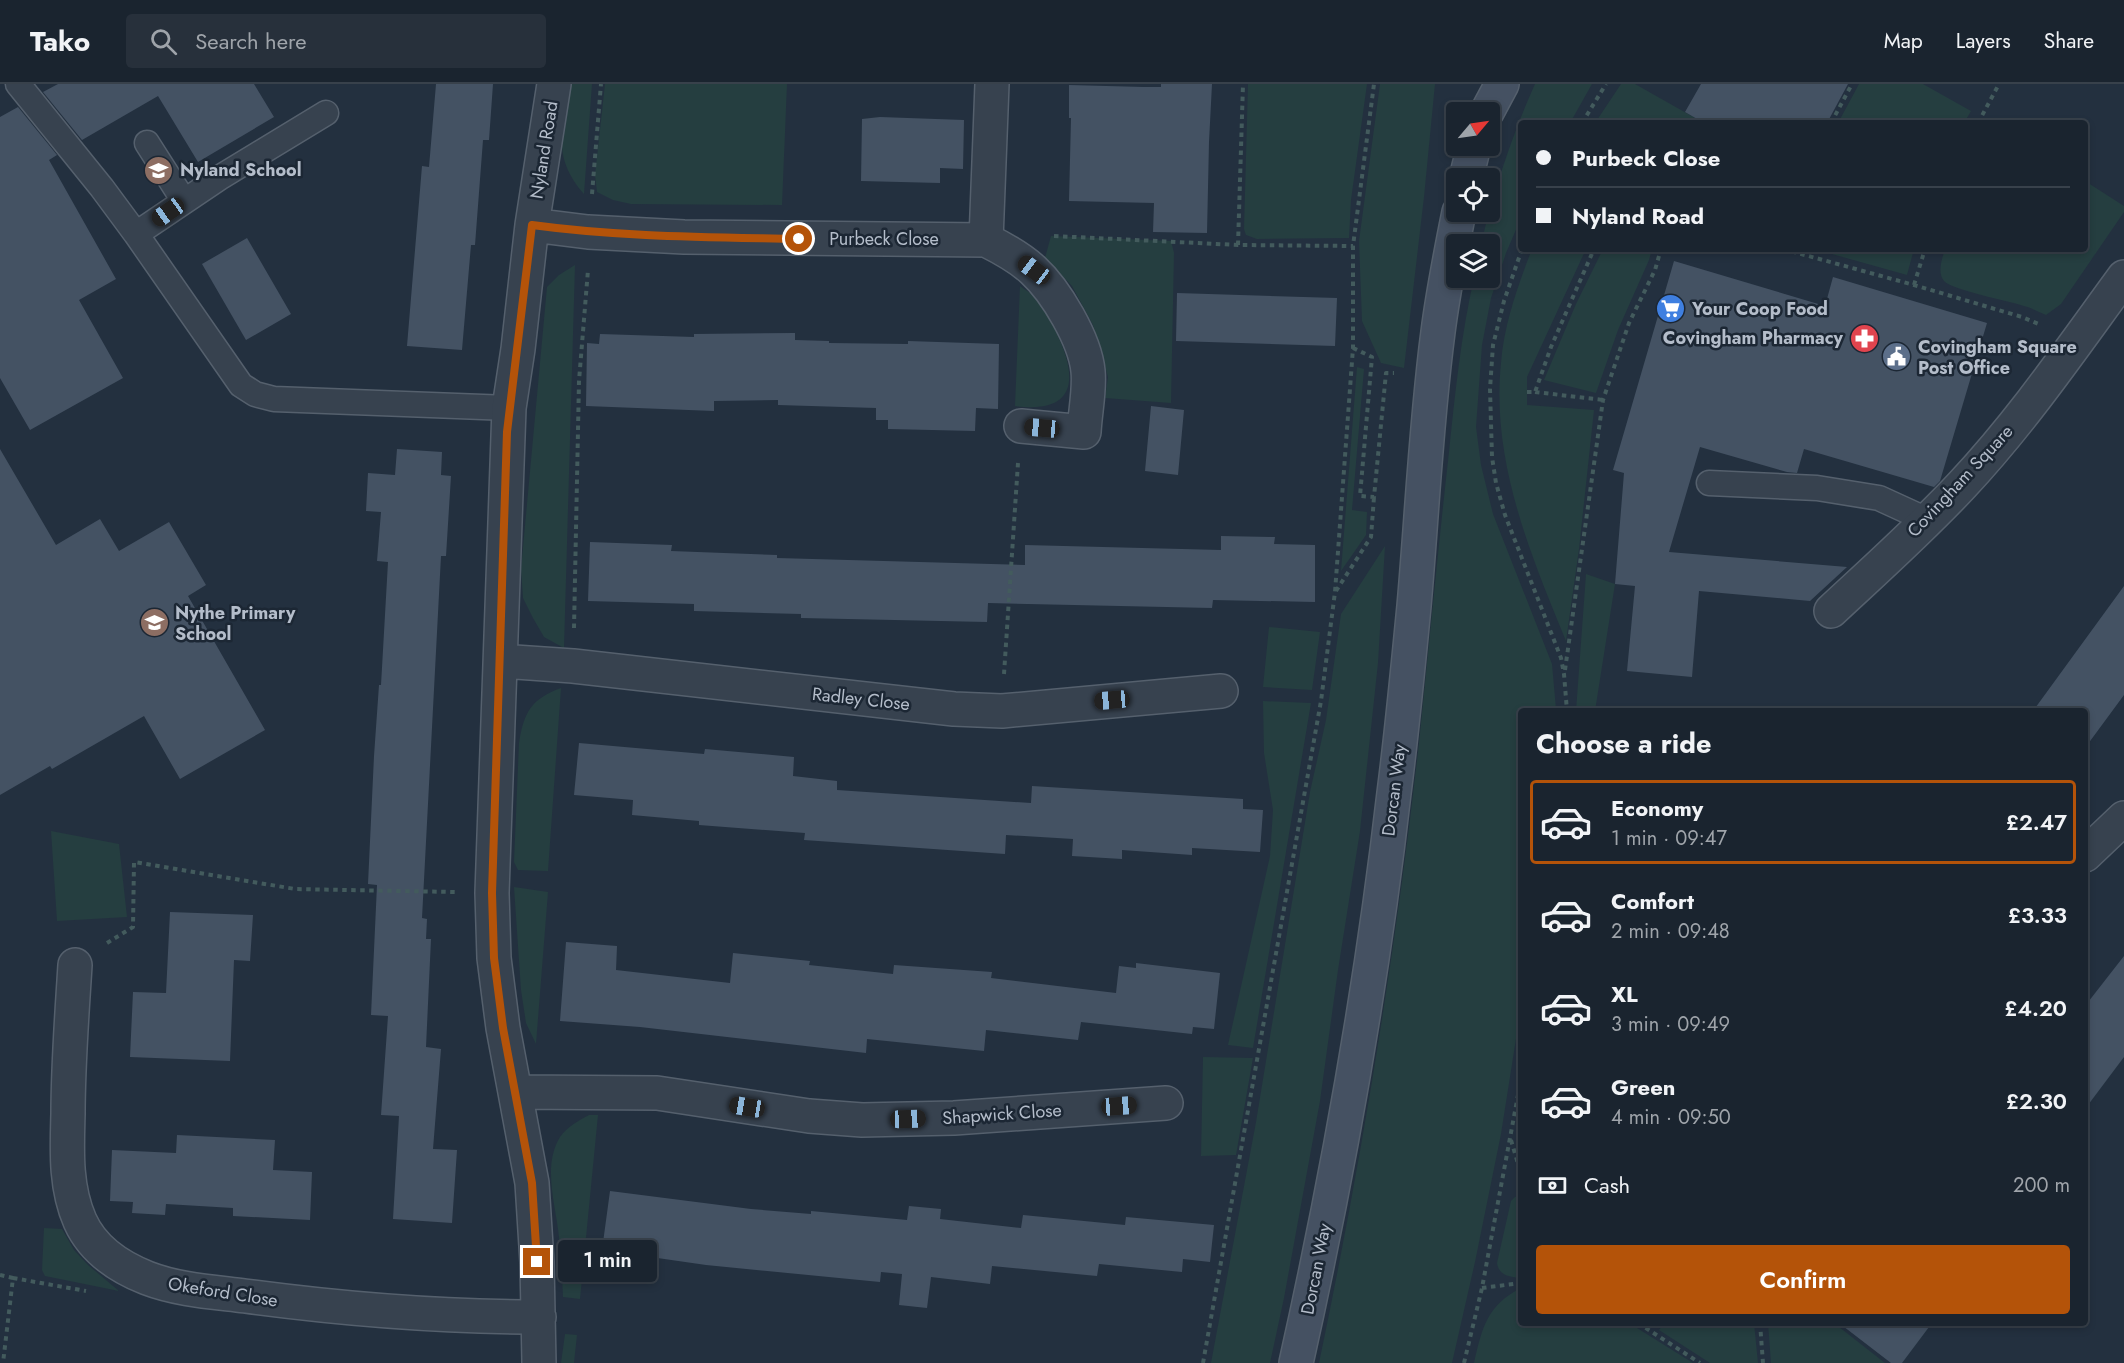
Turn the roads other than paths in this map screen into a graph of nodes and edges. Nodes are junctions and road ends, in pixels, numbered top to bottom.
1 (18, 84) edge
2 (554, 84) edge
3 (992, 84) edge
4 (1474, 84) edge
5 (1502, 84) edge
6 (1475, 102) edge
7 (1492, 102) edge
8 (326, 113) dead end
9 (147, 142) dead end
10 (184, 201) junction
11 (1457, 222) edge
12 (532, 225) junction
13 (136, 234) junction
14 (986, 240) junction
15 (2124, 277) edge
16 (509, 408) junction
17 (1021, 426) road end
18 (1709, 483) dead end
19 (1927, 520) junction
20 (1831, 611) dead end
21 (501, 661) junction
22 (1221, 691) dead end
23 (2124, 818) edge
24 (2088, 852) edge
25 (75, 964) road end
26 (516, 1092) junction
27 (1166, 1103) dead end
28 (539, 1317) junction
29 (539, 1363) edge
30 (1296, 1363) edge

1 - 13 lane
2 - 12 street, Nyland Road
3 - 14 street
4 - 6 main road
5 - 7 main road
8 - 10 lane
9 - 10 lane
10 - 13 lane
11 - 30 main road, Dorcan Way
12 - 14 street, Purbeck Close
12 - 16 street, Nyland Road
13 - 16 lane
14 - 17 street, Purbeck Close
15 - 19 street, Covingham Square
16 - 21 street, Nyland Road
18 - 19 lane
19 - 20 street, Covingham Square
21 - 22 street, Radley Close
21 - 26 street, Nyland Road
23 - 24 street
25 - 28 street, Okeford Close
26 - 27 street, Shapwick Close
26 - 28 street, Nyland Road
28 - 29 street, Nyland Road

